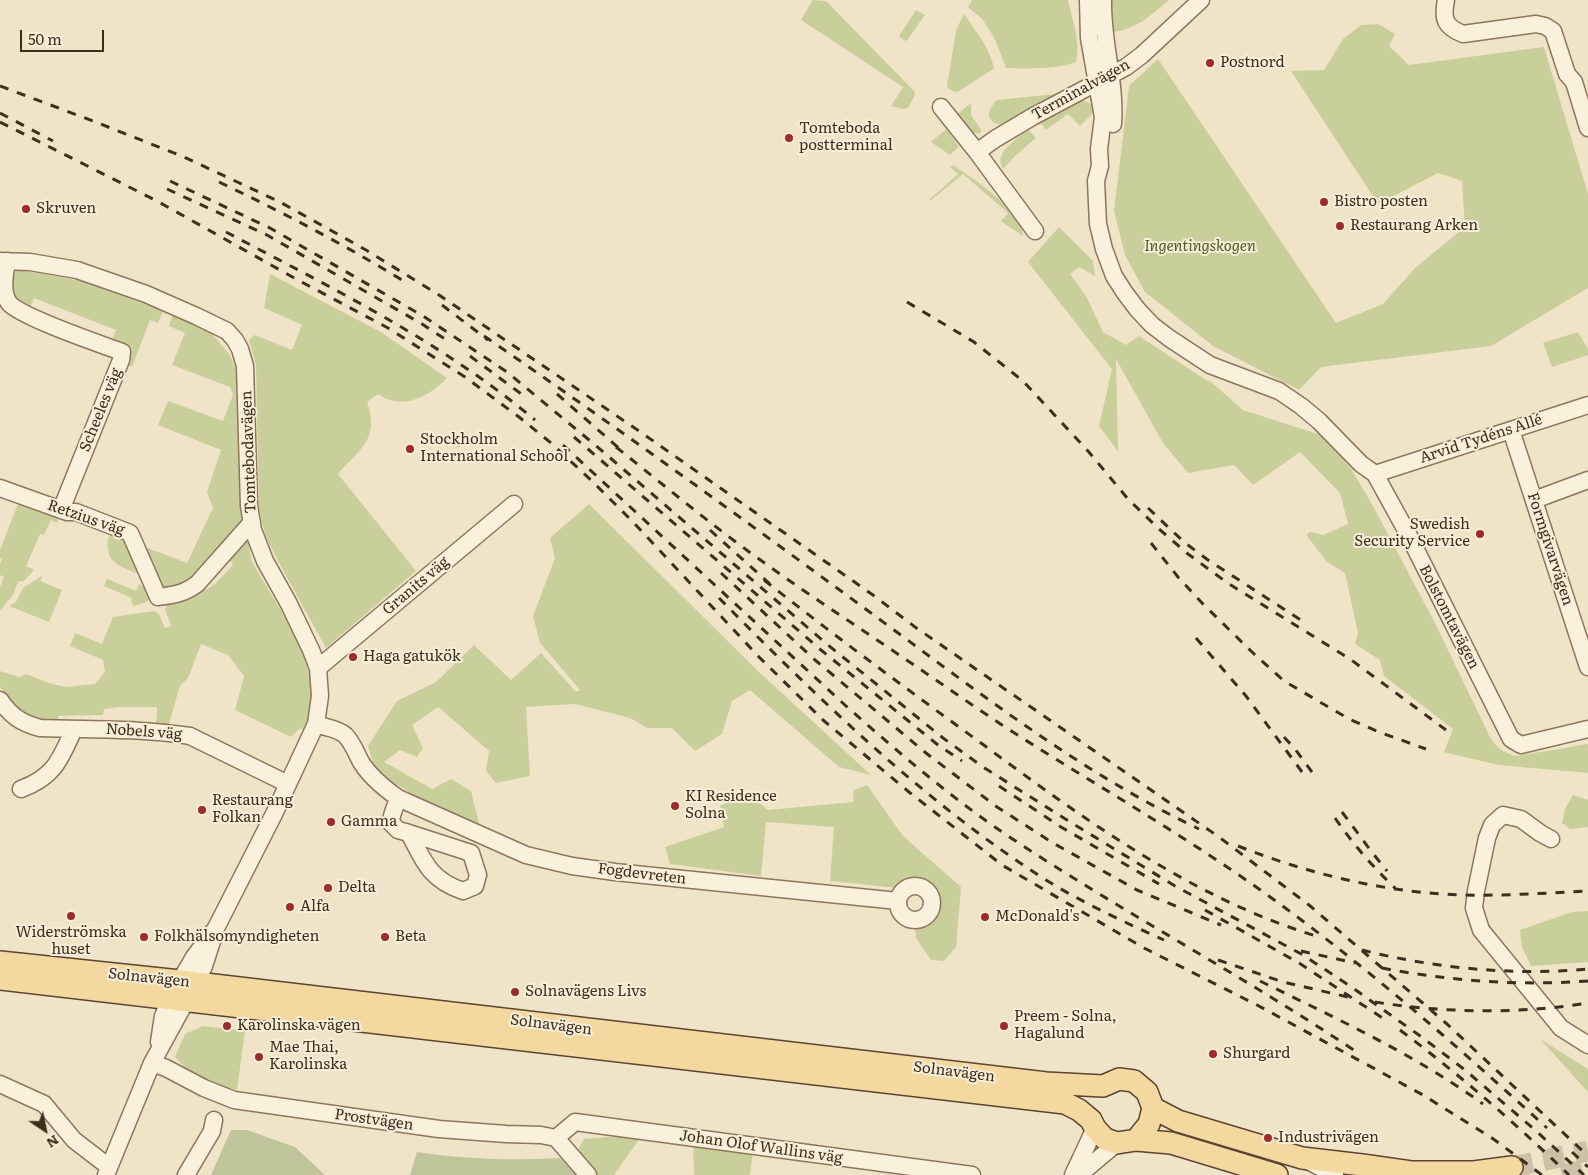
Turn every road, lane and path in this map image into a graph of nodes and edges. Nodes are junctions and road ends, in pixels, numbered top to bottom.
1 (1088, 0) edge
2 (1103, 0) edge
3 (1202, 0) edge
4 (1446, 0) edge
5 (1104, 79) junction
6 (1581, 81) edge
7 (940, 107) dead end
8 (1588, 128) edge
9 (977, 152) junction
10 (1036, 231) dead end
11 (4, 261) edge
12 (1588, 405) edge
13 (1512, 430) junction
14 (1375, 474) junction
15 (1588, 480) edge
16 (0, 488) edge
17 (1534, 500) junction
18 (514, 504) dead end
19 (60, 510) junction
20 (252, 522) junction
21 (1588, 667) edge
22 (318, 668) junction
23 (0, 700) edge
24 (316, 724) junction
25 (74, 729) junction
26 (1588, 730) edge
27 (288, 784) junction
28 (21, 789) dead end
29 (398, 798) junction
30 (409, 834) dead end
31 (1551, 839) dead end
32 (898, 901) dead end
33 (0, 962) edge
34 (0, 980) edge
35 (183, 991) junction
36 (1588, 1045) edge
37 (155, 1056) junction
38 (0, 1084) edge
39 (1102, 1086) junction
40 (1153, 1108) junction
41 (214, 1120) dead end
42 (1093, 1124) junction
43 (556, 1138) junction
44 (1127, 1142) junction
45 (1302, 1158) junction
46 (1512, 1167) tunnel mouth
47 (108, 1171) edge
48 (1411, 1172) junction
49 (934, 1173) edge
50 (186, 1175) edge
51 (588, 1175) edge
52 (972, 1175) edge
53 (1073, 1175) edge
54 (1079, 1175) edge
55 (1276, 1175) edge
56 (1335, 1175) edge
57 (1379, 1175) edge

1 - 5 street, Bolstomtavägen
2 - 5 street, Bolstomtavägen
3 - 5 street, Terminalvägen
4 - 6 street
5 - 9 street, Terminalvägen
5 - 14 street, Bolstomtavägen
6 - 8 street
7 - 9 street
9 - 10 street
11 - 19 street, Scheeles väg
11 - 20 street, Tomtebodavägen
12 - 13 street, Arvid Tydéns Allé
13 - 14 street, Arvid Tydéns Allé
13 - 17 street, Formgivarvägen
14 - 26 street, Bolstomtavägen
15 - 17 street
16 - 19 street, Retzius väg
17 - 21 street, Formgivarvägen
18 - 22 street, Granits väg
19 - 20 street, Retzius väg
20 - 22 street, Tomtebodavägen
22 - 24 street, Tomtebodavägen
23 - 25 street, Nobels väg
24 - 27 street, Tomtebodavägen
24 - 29 street, Fogdevreten
25 - 27 street, Nobels väg
25 - 28 street
27 - 35 street, Tomtebodavägen
29 - 30 street
29 - 32 street, Fogdevreten
31 - 36 street
33 - 35 main road, Solnavägen
34 - 35 main road, Solnavägen
35 - 37 street
35 - 39 main road, Solnavägen
35 - 42 main road, Solnavägen
37 - 43 street, Prostvägen
37 - 47 street
38 - 47 street
39 - 40 main road, Solnavägen
39 - 42 main road
40 - 44 main road
40 - 45 main road
41 - 50 street
42 - 44 main road, Solnavägen
42 - 53 street
43 - 49 street, Johan Olof Wallins väg
43 - 51 street
44 - 54 street
44 - 55 main road, Solnavägen
45 - 48 main road
45 - 56 street
46 - 48 main road
48 - 57 street
49 - 52 street, Johan Olof Wallins väg

